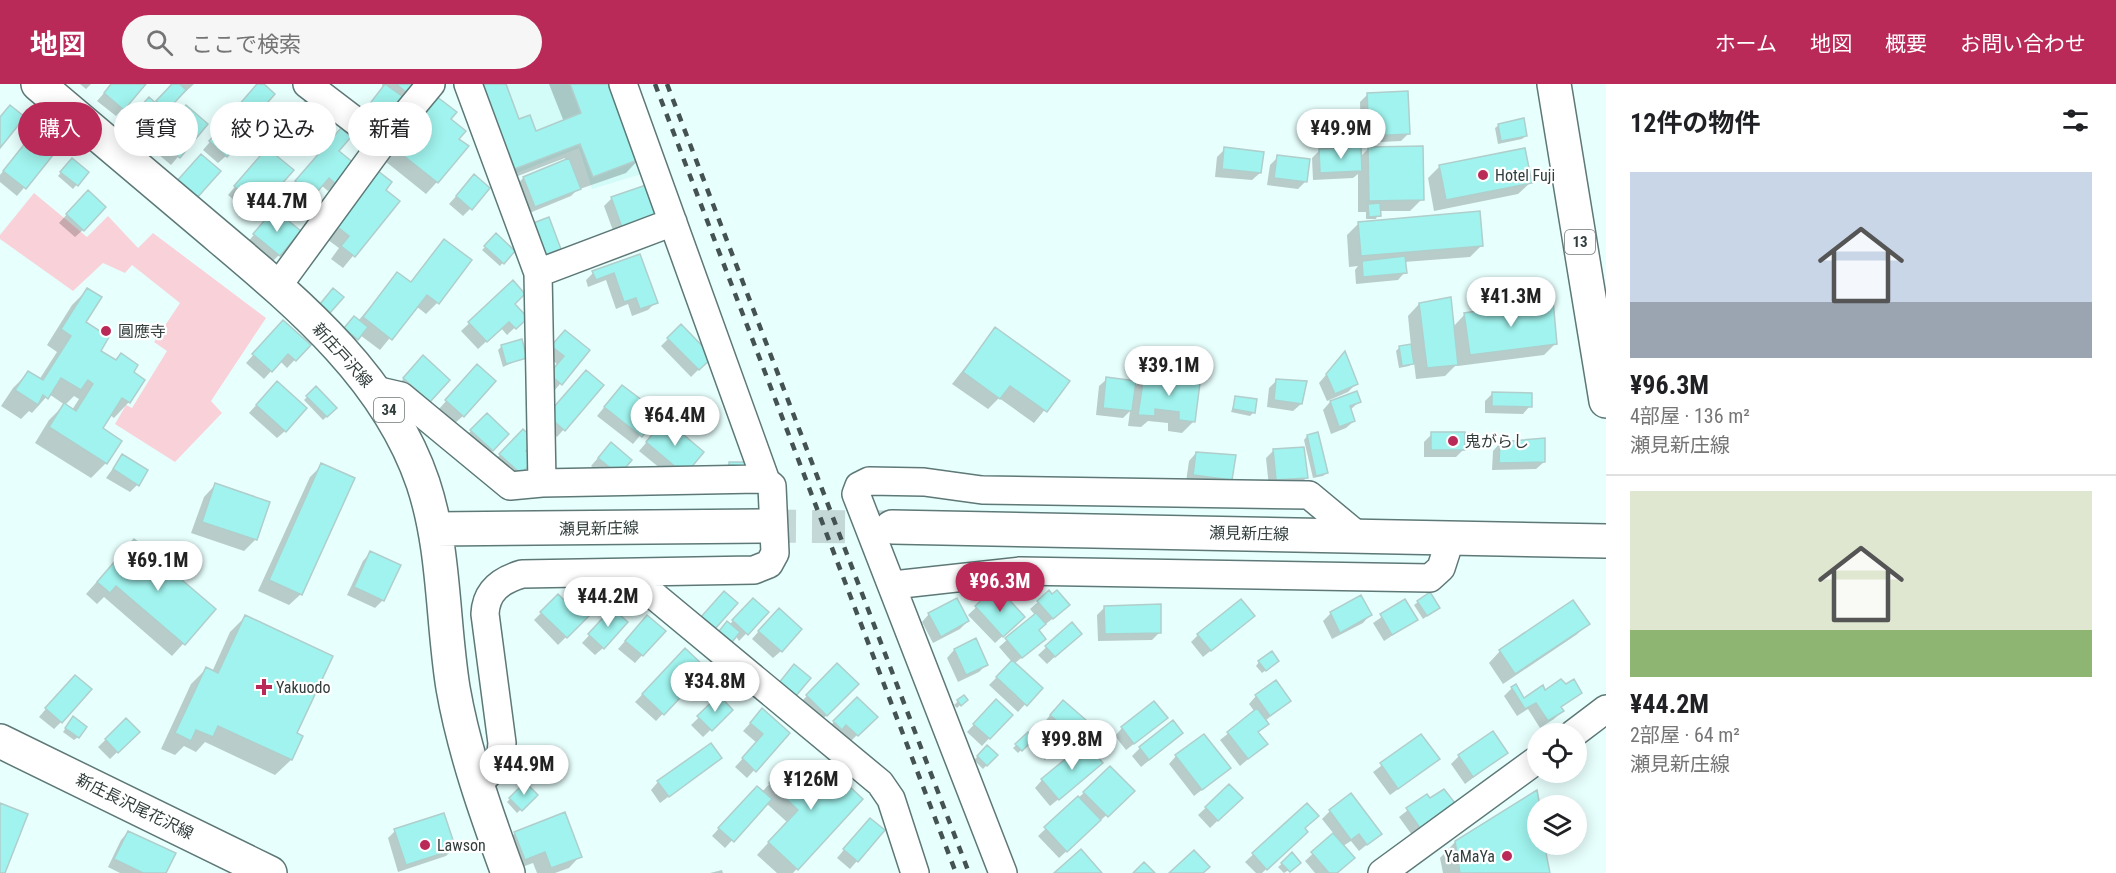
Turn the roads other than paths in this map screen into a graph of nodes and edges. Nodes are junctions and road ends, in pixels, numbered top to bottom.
1 (38, 84) edge
2 (307, 84) edge
3 (430, 84) edge
4 (468, 84) edge
5 (623, 84) edge
6 (1554, 84) edge
7 (415, 102) edge
8 (348, 115) edge
9 (373, 156) edge
10 (673, 222) junction
11 (538, 273) junction
12 (277, 286) junction
13 (375, 390) junction
14 (1606, 401) edge
15 (766, 482) junction
16 (542, 483) junction
17 (763, 526) tunnel mouth
18 (892, 527) tunnel mouth
19 (436, 529) junction
20 (1356, 534) junction
21 (1451, 537) junction
22 (1606, 541) edge
23 (627, 574) junction
24 (893, 585) junction
25 (1606, 709) edge
26 (1587, 723) edge
27 (0, 741) edge
28 (1527, 767) edge
29 (477, 784) junction
30 (270, 873) edge
31 (508, 873) edge
32 (915, 873) edge
33 (1003, 873) edge
34 (1382, 873) edge

1 - 12 main road, 新庄戸沢線 / 34
2 - 8 street
3 - 7 street
4 - 11 street
5 - 10 street
6 - 14 main road, 13
9 - 12 street
10 - 11 street
10 - 15 street
11 - 16 street
12 - 13 main road, 新庄戸沢線 / 34
13 - 16 street
13 - 19 main road, 新庄戸沢線 / 34
15 - 16 street
15 - 23 street
17 - 19 main road, 瀬見新庄線
18 - 20 main road, 瀬見新庄線
19 - 29 main road, 新庄戸沢線 / 34
20 - 21 main road, 瀬見新庄線
20 - 24 street
21 - 22 main road, 瀬見新庄線
21 - 24 street
23 - 29 street
23 - 32 street
24 - 33 street
25 - 26 street
27 - 30 main road, 新庄長沢尾花沢線
28 - 34 street
29 - 31 main road, 新庄戸沢線 / 34

